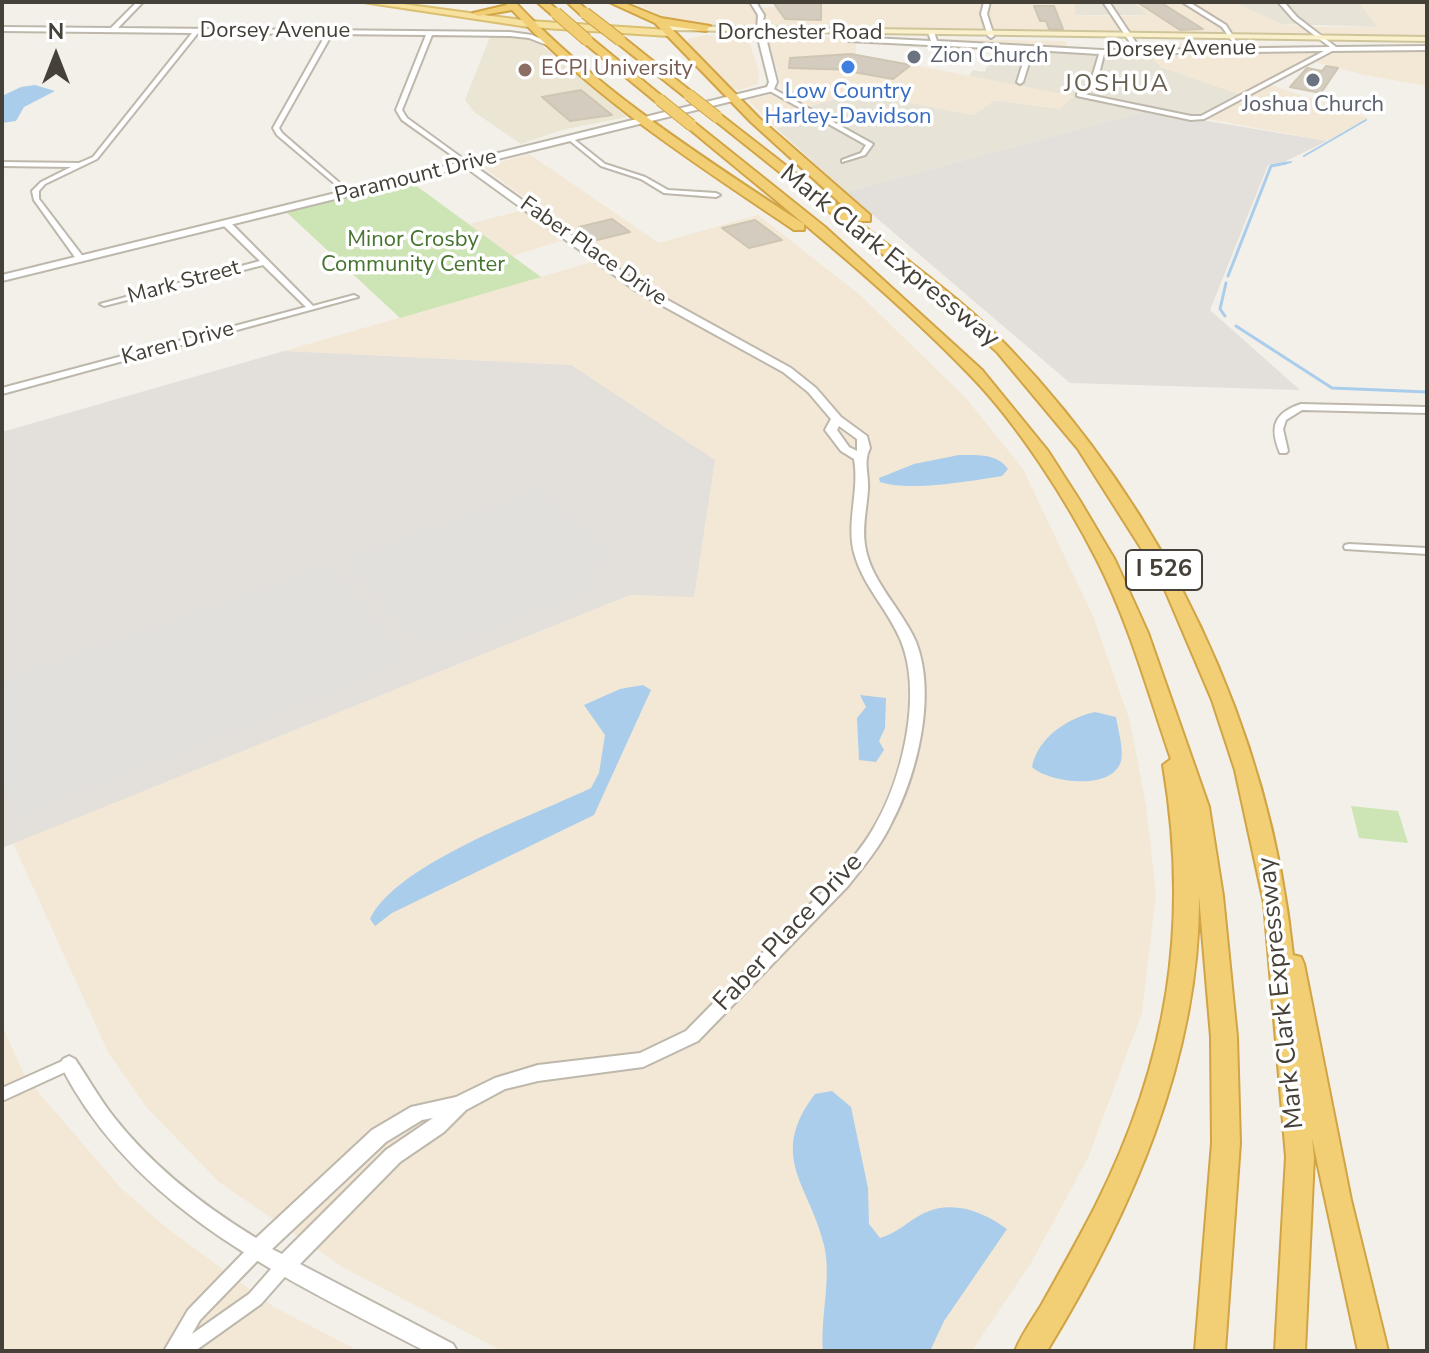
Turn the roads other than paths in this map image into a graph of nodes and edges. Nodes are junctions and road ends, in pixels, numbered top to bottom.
1 (140, 2) edge
2 (367, 2) edge
3 (398, 2) edge
4 (542, 2) edge
5 (572, 2) edge
6 (614, 2) edge
7 (753, 2) edge
8 (987, 2) edge
9 (1106, 2) edge
10 (1185, 2) edge
11 (1281, 2) edge
12 (511, 4) edge
13 (478, 13) junction
14 (526, 21) junction
15 (665, 27) junction
16 (2, 29) edge
17 (113, 30) junction
18 (196, 31) junction
19 (708, 31) junction
20 (330, 32) junction
21 (760, 32) junction
22 (430, 33) junction
23 (990, 35) junction
24 (933, 37) junction
25 (1132, 37) junction
26 (1233, 38) junction
27 (1322, 39) junction
28 (547, 43) junction
29 (1427, 43) edge
30 (680, 44) junction
31 (1334, 48) junction
32 (1030, 50) junction
33 (1139, 51) junction
34 (1102, 52) junction
35 (1020, 82) dead end
36 (770, 89) junction
37 (735, 99) junction
38 (643, 121) junction
39 (571, 139) junction
40 (844, 161) dead end
41 (2, 164) edge
42 (467, 164) junction
43 (82, 165) junction
44 (348, 193) junction
45 (716, 195) dead end
46 (226, 223) junction
47 (80, 258) junction
48 (264, 262) junction
49 (2, 278) edge
50 (354, 297) dead end
51 (945, 297) junction
52 (899, 300) junction
53 (104, 304) dead end
54 (311, 308) junction
55 (2, 391) edge
56 (1427, 410) edge
57 (837, 419) junction
58 (1283, 451) dead end
59 (859, 457) junction
60 (1349, 547) dead end
61 (1427, 551) edge
62 (1164, 705) junction
63 (1276, 903) junction
64 (69, 1064) joint
65 (2, 1095) edge
66 (459, 1104) junction
67 (256, 1251) junction
68 (284, 1266) junction
69 (172, 1351) edge
70 (181, 1351) edge
71 (446, 1351) edge
72 (1030, 1351) edge
73 (1210, 1351) edge
74 (1290, 1351) edge
75 (1373, 1351) edge

1 - 17 street
2 - 14 main road
3 - 13 main road
4 - 52 highway, Mark Clark Expressway / I 526, bridge
5 - 51 highway, Mark Clark Expressway / I 526, bridge
6 - 15 highway
7 - 21 street
8 - 23 street
9 - 25 street
10 - 26 street
11 - 27 street
12 - 13 highway
12 - 14 highway
13 - 14 main road
14 - 15 main road
14 - 28 highway
15 - 19 highway
15 - 30 highway
16 - 17 street, Dorsey Avenue
17 - 18 street, Dorsey Avenue
18 - 20 street, Dorsey Avenue
18 - 43 street
19 - 21 main road, Dorchester Road
19 - 30 highway
20 - 22 street, Dorsey Avenue
20 - 44 street
21 - 24 main road, Dorchester Road
21 - 24 main road, Dorchester Road
21 - 36 street
22 - 28 street, Dorsey Avenue
22 - 42 street
23 - 24 main road, Dorchester Road
23 - 25 main road, Dorchester Road
24 - 32 street, Dorsey Avenue
25 - 26 main road, Dorchester Road
25 - 33 street
26 - 27 main road, Dorchester Road
27 - 29 main road, Dorchester Road
27 - 31 street
28 - 38 highway
29 - 31 street, Dorsey Avenue
30 - 37 highway
31 - 33 street, Dorsey Avenue
31 - 34 street
32 - 34 street, Dorsey Avenue
32 - 35 street
33 - 34 street, Dorsey Avenue
36 - 37 street, Paramount Drive
36 - 40 street
37 - 38 street, Paramount Drive
37 - 51 highway
38 - 39 street, Paramount Drive
38 - 52 highway
39 - 42 street, Paramount Drive
39 - 45 street
41 - 43 street
42 - 44 street, Paramount Drive
42 - 57 street, Faber Place Drive
43 - 47 street
44 - 46 street, Paramount Drive
46 - 47 street, Paramount Drive
46 - 48 street
47 - 49 street, Paramount Drive
48 - 53 street, Mark Street
48 - 54 street
50 - 54 street, Karen Drive
51 - 63 highway, Mark Clark Expressway / I 526
52 - 62 highway, Mark Clark Expressway / I 526
54 - 55 street, Karen Drive
56 - 58 street
57 - 59 street, Faber Place Drive
57 - 59 street, Faber Place Drive
59 - 66 street, Faber Place Drive
60 - 61 street
62 - 72 highway
62 - 73 highway, Mark Clark Expressway / I 526
63 - 74 highway, Mark Clark Expressway / I 526
63 - 75 highway
64 - 65 street
64 - 67 street
66 - 67 street, Faber Place Drive
66 - 68 street, Faber Place Drive
67 - 68 street
67 - 69 street, Faber Place Drive
68 - 70 street, Faber Place Drive
68 - 71 street

